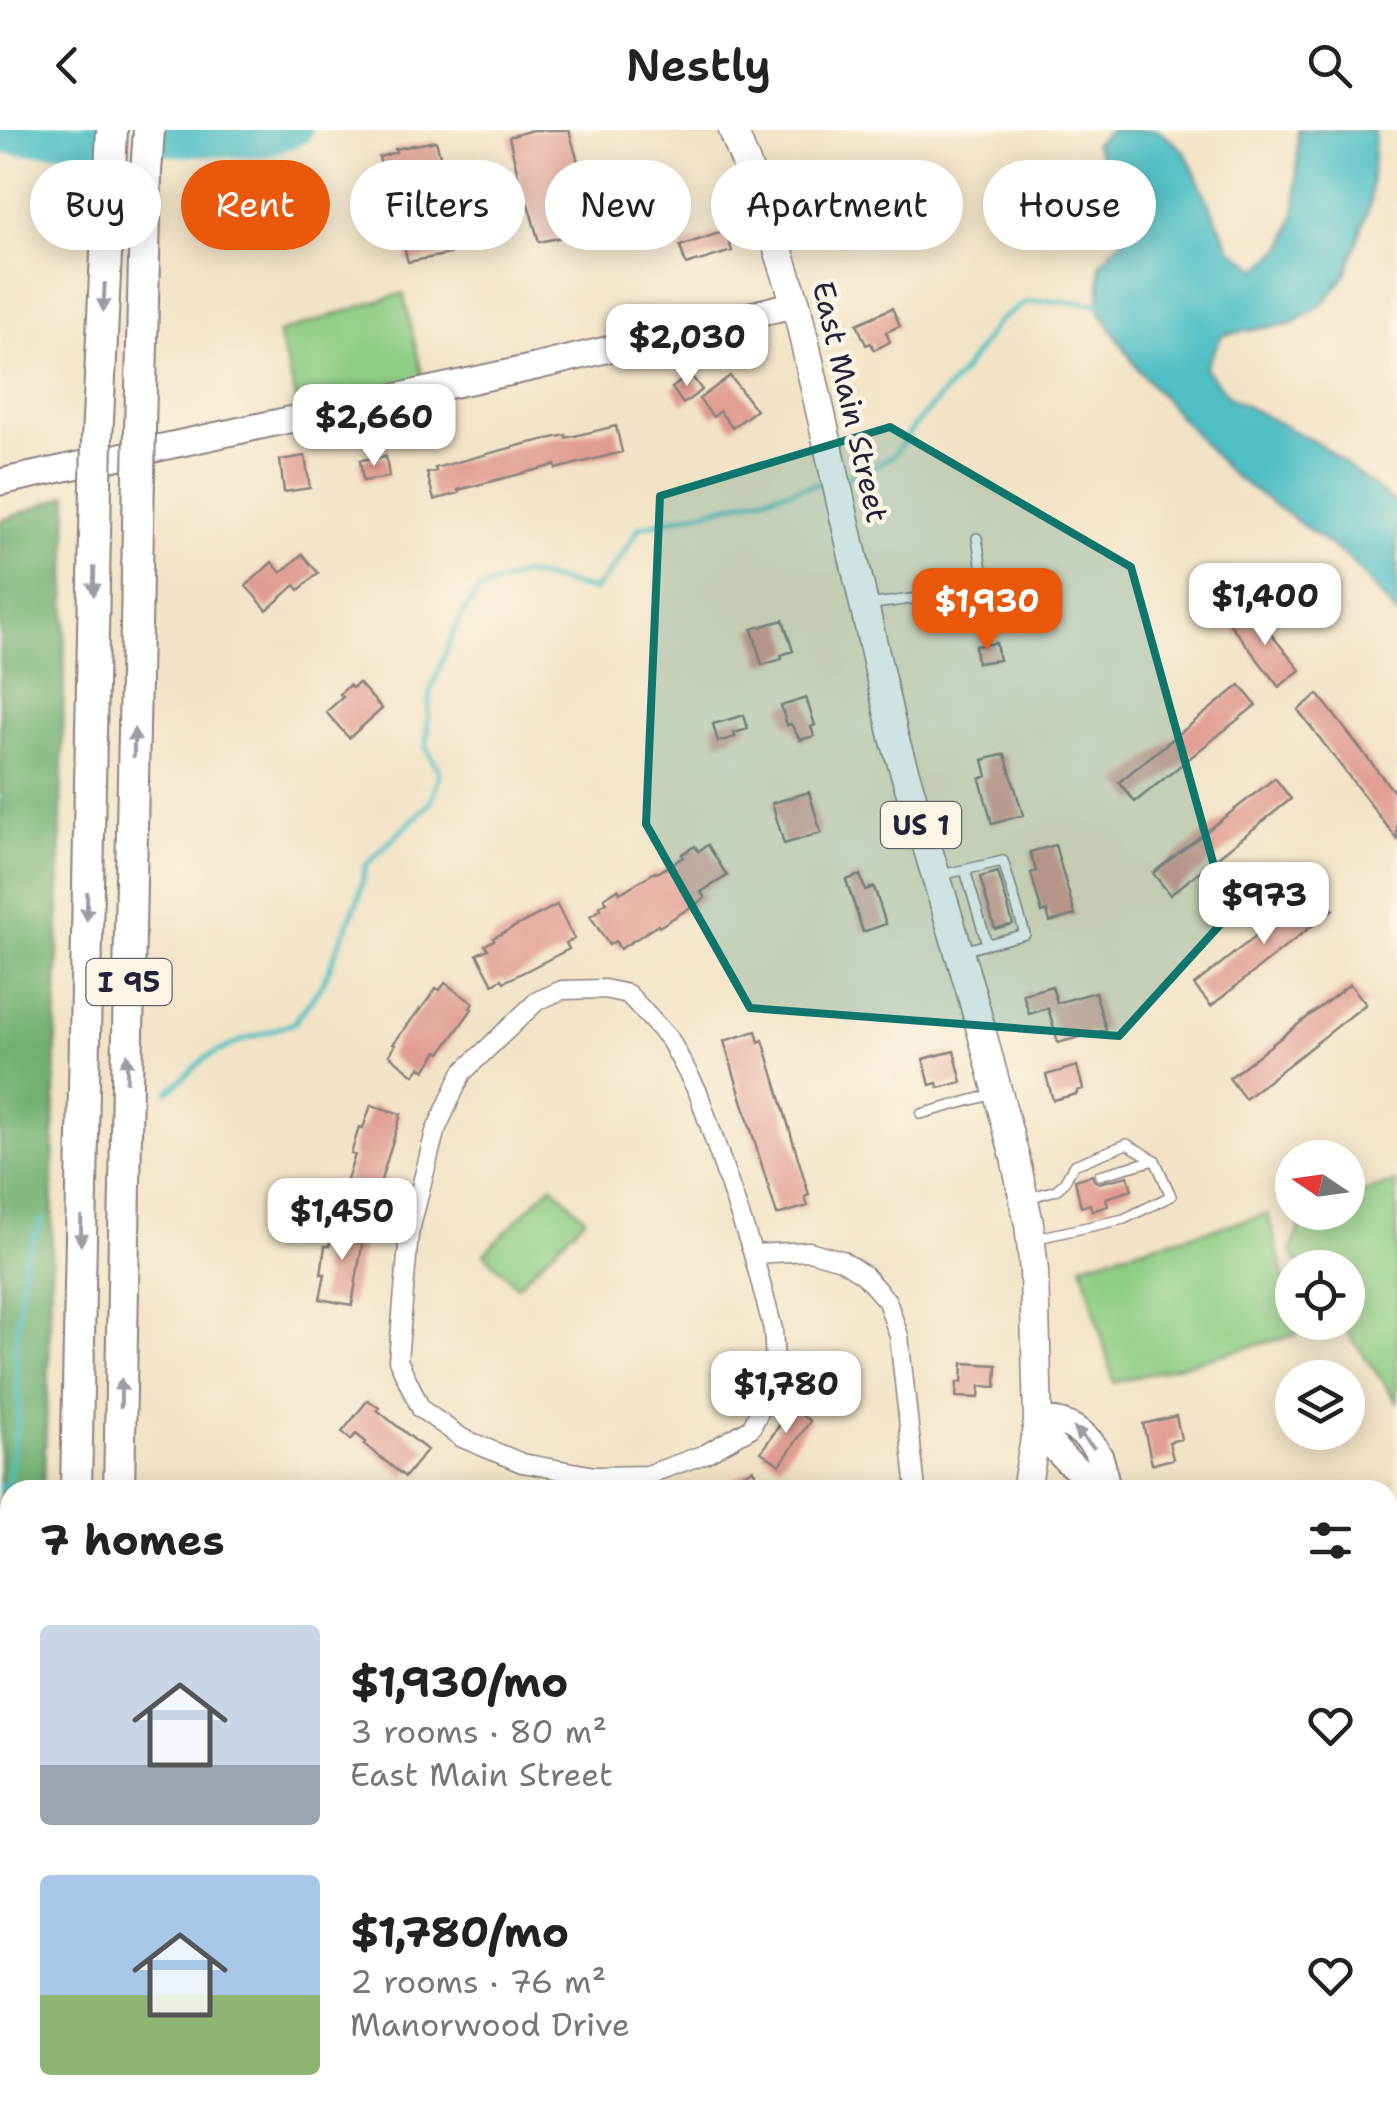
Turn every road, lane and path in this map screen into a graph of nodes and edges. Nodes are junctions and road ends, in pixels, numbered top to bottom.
1 (112, 130) edge
2 (149, 130) edge
3 (733, 130) edge
4 (796, 304) junction
5 (0, 482) edge
6 (977, 538) dead end
7 (864, 606) junction
8 (964, 870) junction
9 (936, 876) junction
10 (985, 894) dead end
11 (972, 897) junction
12 (992, 919) dead end
13 (980, 922) junction
14 (987, 944) junction
15 (959, 952) junction
16 (997, 1094) junction
17 (921, 1114) dead end
18 (1155, 1160) junction
19 (1100, 1175) dead end
20 (1024, 1199) junction
21 (1030, 1240) junction
22 (753, 1254) junction
23 (1038, 1422) junction
24 (76, 1480) edge
25 (119, 1480) edge
26 (915, 1480) edge
27 (1028, 1480) edge
28 (1094, 1480) edge

1 -> 24 highway, I 95, bridge
25 -> 2 highway, I 95, bridge
3 - 4 main road, East Main Street / US 1
4 - 5 street
4 - 7 main road, East Main Street / US 1
6 - 7 lane
7 - 9 main road, East Main Street / US 1
8 - 9 lane
8 - 11 lane
8 - 14 lane
9 - 15 main road, East Main Street / US 1
10 - 11 lane
11 - 13 lane
12 - 13 lane
13 - 14 lane
14 - 15 lane
15 - 16 main road, East Main Street / US 1
16 - 17 lane
16 - 20 main road, East Main Street / US 1
18 - 19 lane
18 - 20 lane
18 - 21 lane
20 - 21 main road, US 1
21 - 23 main road, US 1
22 - 22 street
22 - 26 street
23 - 27 main road, US 1
23 - 28 street

